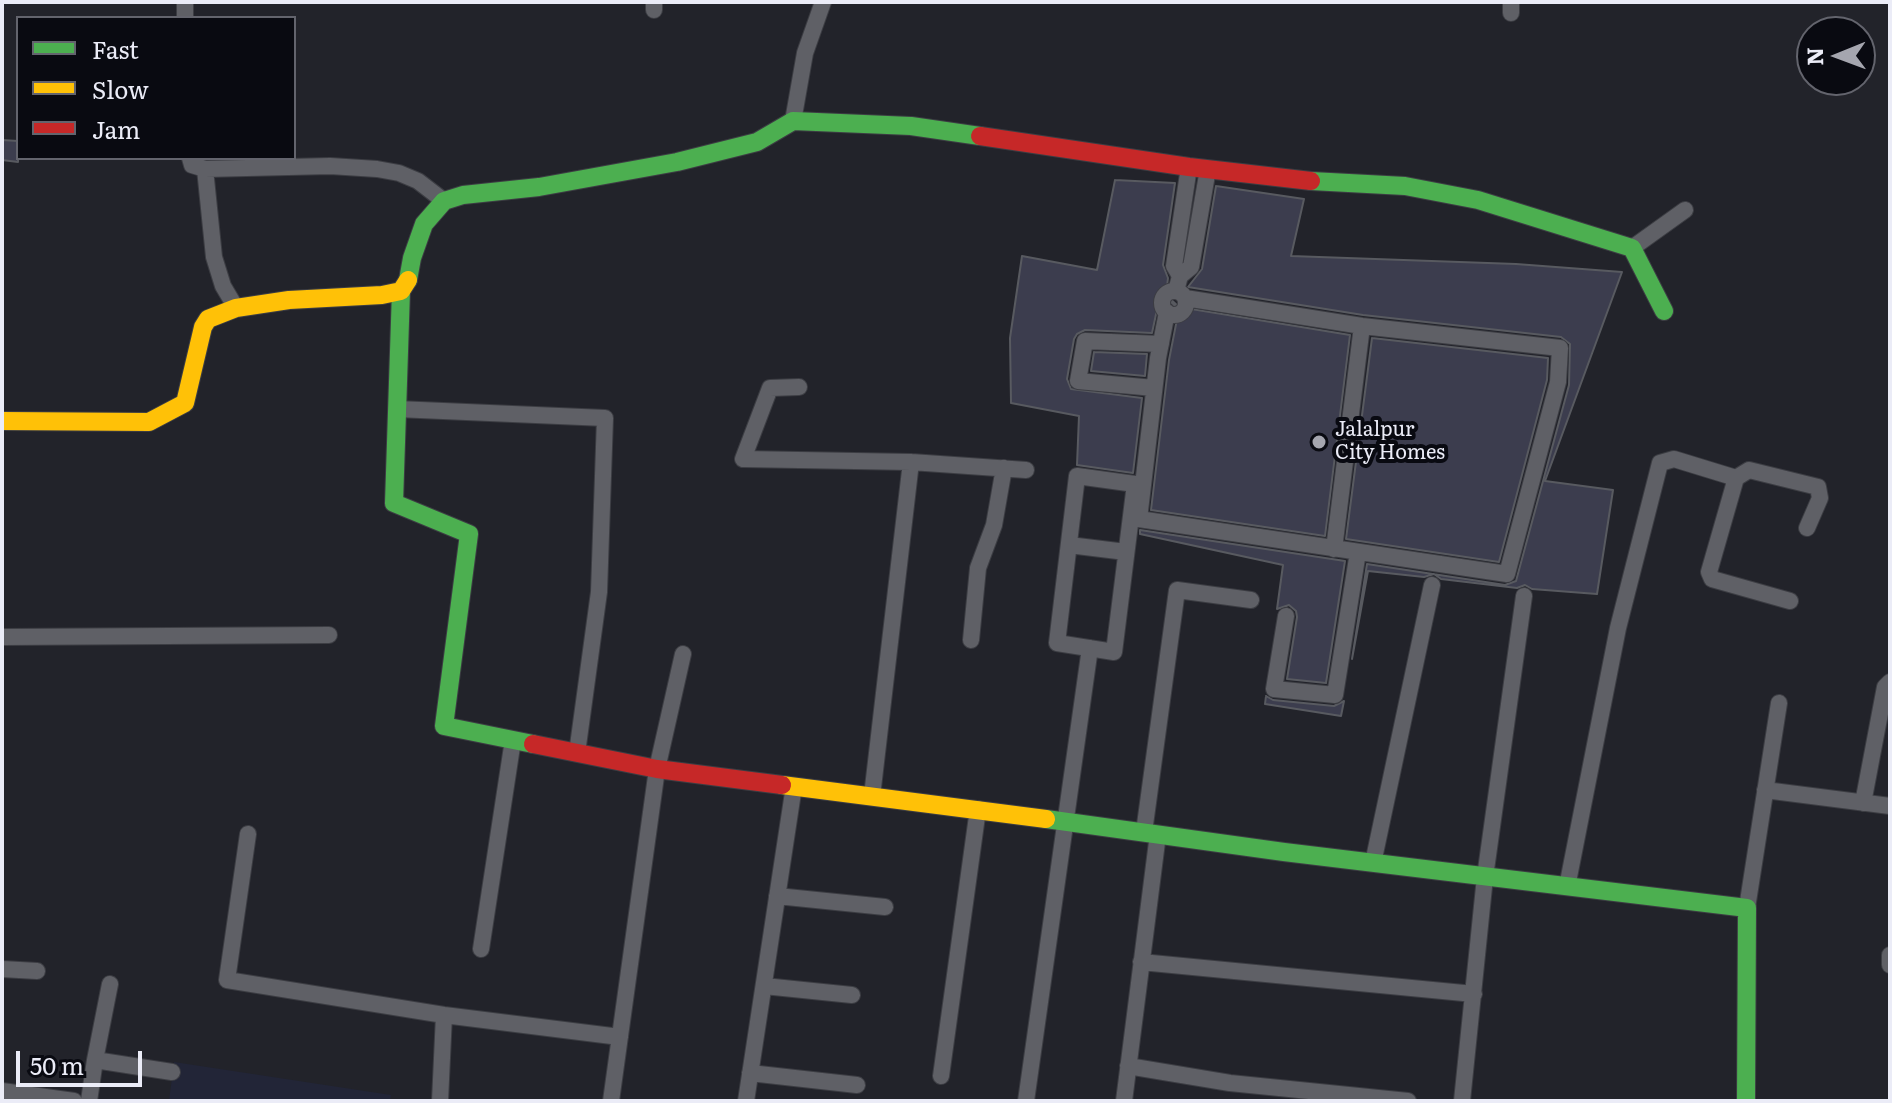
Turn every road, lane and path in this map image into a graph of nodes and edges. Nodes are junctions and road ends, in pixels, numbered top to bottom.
1 (823, 2) edge
2 (793, 121) junction
3 (191, 160) edge
4 (1198, 168) junction
5 (205, 169) junction
6 (444, 201) junction
7 (1685, 210) dead end
8 (1632, 248) junction
9 (1180, 288) junction
10 (401, 291) junction
11 (236, 308) junction
12 (1664, 311) dead end
13 (1362, 326) junction
14 (1161, 344) junction
15 (799, 387) dead end
16 (1154, 388) junction
17 (397, 409) junction
18 (2, 421) edge
19 (911, 462) junction
20 (1004, 468) junction
21 (1026, 470) dead end
22 (1736, 478) junction
23 (1807, 528) dead end
24 (1069, 545) junction
25 (1334, 549) junction
26 (1126, 552) junction
27 (1358, 552) junction
28 (1432, 585) dead end
29 (1524, 596) dead end
30 (1251, 600) dead end
31 (1790, 601) dead end
32 (1286, 616) dead end
33 (329, 635) dead end
34 (2, 637) edge
35 (971, 640) dead end
36 (1090, 648) junction
37 (683, 654) dead end
38 (1890, 682) edge
39 (1779, 703) dead end
40 (1883, 738) edge
41 (513, 740) junction
42 (577, 753) junction
43 (657, 769) junction
44 (794, 786) junction
45 (1765, 790) junction
46 (872, 796) junction
47 (1863, 803) junction
48 (1890, 806) edge
49 (978, 809) junction
50 (1065, 821) junction
51 (1151, 833) junction
52 (248, 834) dead end
53 (1373, 863) junction
54 (1485, 877) junction
55 (1567, 887) junction
56 (777, 896) junction
57 (885, 907) dead end
58 (1747, 908) junction
59 (481, 949) dead end
60 (1890, 955) edge
61 (1141, 962) junction
62 (1890, 965) edge
63 (2, 969) edge
64 (37, 971) dead end
65 (110, 984) dead end
66 (764, 986) junction
67 (1474, 994) junction
68 (852, 995) dead end
69 (444, 1015) junction
70 (620, 1037) junction
71 (95, 1060) junction
72 (1128, 1066) junction
73 (172, 1072) dead end
74 (750, 1073) junction
75 (941, 1076) dead end
76 (857, 1085) dead end
77 (2, 1091) edge
78 (74, 1101) edge
79 (89, 1101) edge
80 (440, 1101) edge
81 (611, 1101) edge
82 (746, 1101) edge
83 (1026, 1101) edge
84 (1124, 1101) edge
85 (1408, 1101) edge
86 (1462, 1101) edge
87 (1746, 1101) edge

1 - 2 street
2 - 4 street
2 - 6 street
3 - 5 street
4 - 8 street
4 - 9 street
5 - 6 street
5 - 11 street
6 - 10 street
7 - 8 street
8 - 12 street
9 - 13 street
9 - 14 street
10 - 11 street
10 - 17 street
11 - 18 street
13 - 25 street
13 - 27 street
14 - 16 street
14 - 16 street
15 - 19 street
16 - 25 street
17 - 41 street
17 - 42 street
19 - 20 street
19 - 46 street
20 - 21 street
20 - 35 street
22 - 23 street
22 - 31 street
22 - 55 street
24 - 26 street
24 - 26 street
24 - 36 street
25 - 27 street
26 - 36 street
27 - 32 street
28 - 53 street
29 - 54 street
30 - 51 street
33 - 34 street
36 - 50 street
37 - 43 street
38 - 40 street
39 - 45 street
40 - 47 street
41 - 42 street
41 - 59 street
42 - 43 street
43 - 44 street
43 - 70 street
44 - 46 street
44 - 56 street
45 - 47 street
45 - 58 street
46 - 49 street
47 - 48 street
49 - 50 street
49 - 75 street
50 - 51 street
50 - 83 street
51 - 53 street
51 - 61 street
52 - 69 street
53 - 54 street
54 - 55 street
54 - 67 street
55 - 58 street
56 - 57 street
56 - 66 street
58 - 87 street
60 - 62 street
61 - 67 street
61 - 72 street
63 - 64 street
65 - 71 street
66 - 68 street
66 - 74 street
67 - 86 street
69 - 70 street
69 - 80 street
70 - 81 street
71 - 73 street
71 - 79 street
72 - 84 street
72 - 85 street
74 - 76 street
74 - 82 street
77 - 78 street

